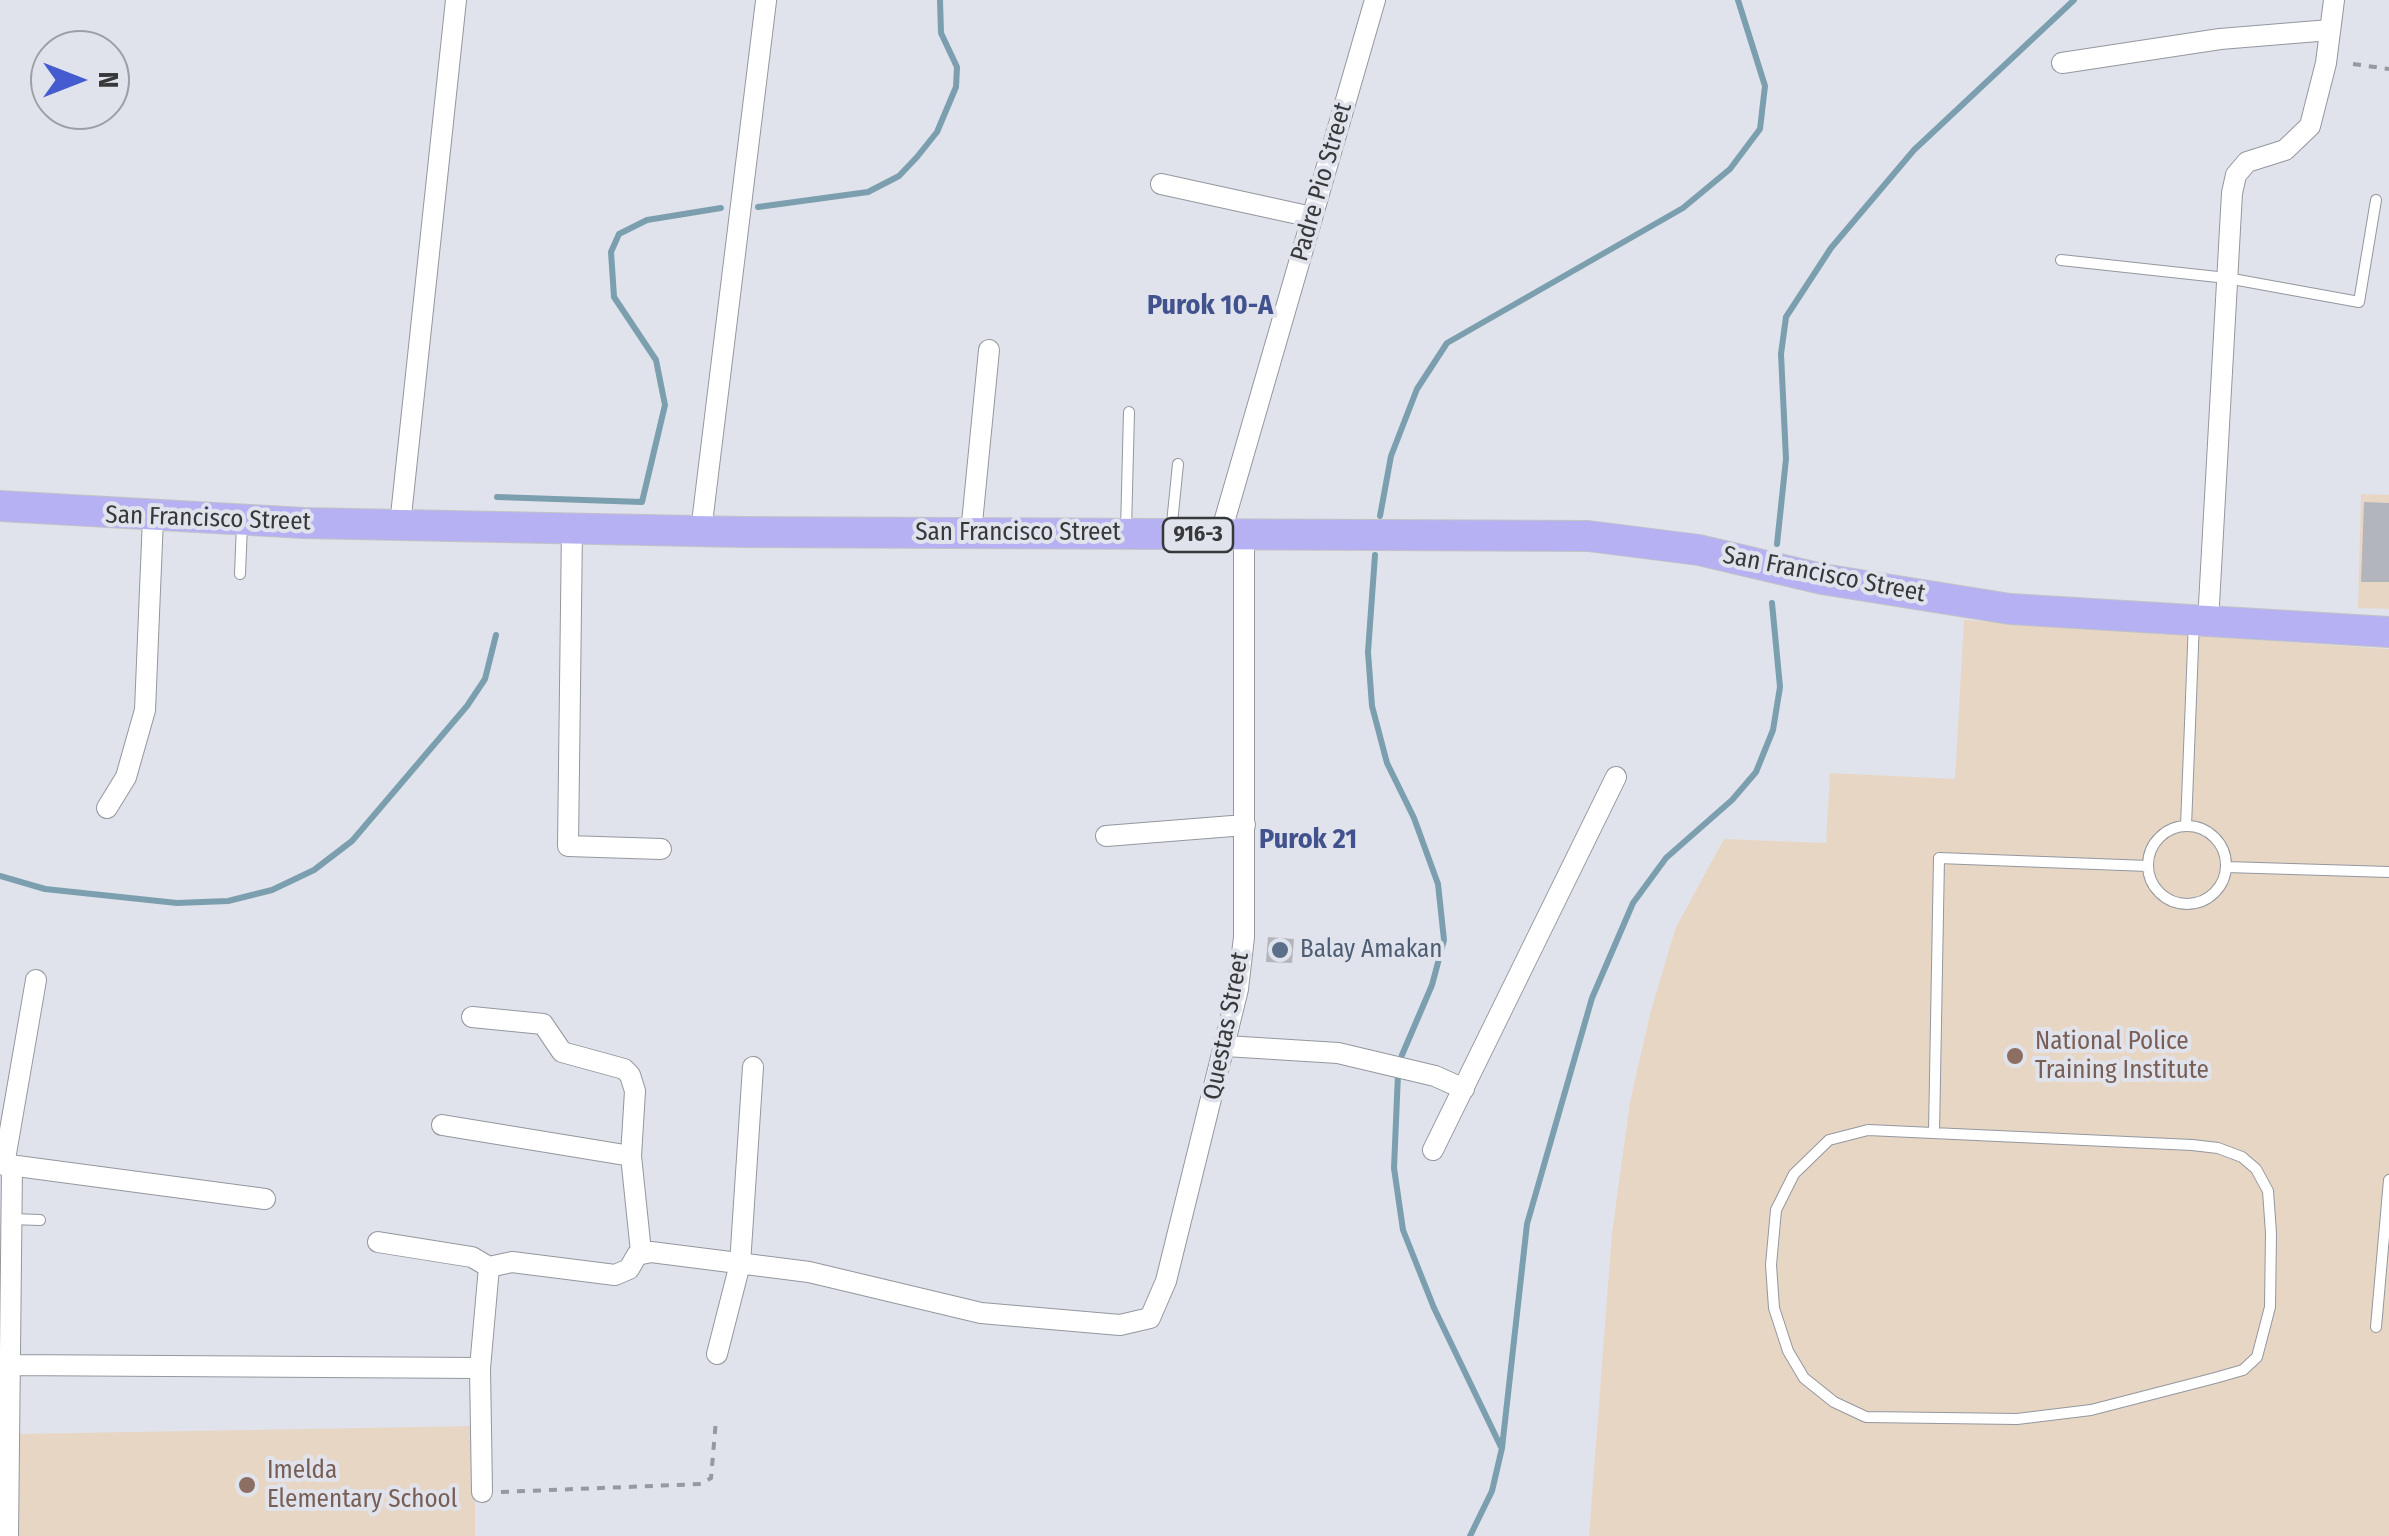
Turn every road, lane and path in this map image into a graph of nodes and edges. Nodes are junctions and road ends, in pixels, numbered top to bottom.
1 (456, 0) edge
2 (766, 0) edge
3 (1375, 0) edge
4 (2334, 0) edge
5 (2330, 30) junction
6 (2062, 64) dead end
7 (2353, 64) dead end
8 (2389, 69) edge
9 (1161, 184) dead end
10 (2376, 200) dead end
11 (1312, 217) junction
12 (2061, 260) dead end
13 (2228, 278) junction
14 (989, 350) dead end
15 (1129, 412) dead end
16 (1178, 464) dead end
17 (0, 506) edge
18 (153, 518) junction
19 (242, 521) junction
20 (400, 525) junction
21 (572, 528) junction
22 (700, 531) junction
23 (1126, 532) junction
24 (971, 533) junction
25 (1171, 534) junction
26 (1232, 536) junction
27 (240, 574) dead end
28 (2201, 621) junction
29 (2389, 632) edge
30 (1616, 777) dead end
31 (106, 808) dead end
32 (1245, 825) junction
33 (2186, 826) junction
34 (1106, 836) dead end
35 (660, 849) dead end
36 (2148, 866) junction
37 (2226, 868) junction
38 (2389, 872) edge
39 (36, 980) dead end
40 (472, 1017) dead end
41 (1226, 1046) junction
42 (752, 1067) dead end
43 (1464, 1089) junction
44 (442, 1125) dead end
45 (1934, 1132) junction
46 (1433, 1150) dead end
47 (631, 1156) junction
48 (6, 1165) edge
49 (2389, 1180) edge
50 (265, 1199) dead end
51 (9, 1219) junction
52 (40, 1220) dead end
53 (378, 1242) dead end
54 (641, 1252) junction
55 (740, 1264) junction
56 (489, 1267) junction
57 (2376, 1328) dead end
58 (717, 1354) dead end
59 (9, 1365) junction
60 (480, 1368) junction
61 (716, 1420) dead end
62 (4, 1460) edge
63 (482, 1492) joint
64 (8, 1536) edge

1 - 20 street
2 - 22 street
3 - 11 street, Padre Pio Street
4 - 5 street
5 - 6 street
5 - 13 street
7 - 8 path
9 - 11 street
10 - 13 lane
11 - 26 street, Padre Pio Street
12 - 13 lane
13 - 28 street
14 - 24 street
15 - 23 lane
16 - 25 lane
17 - 18 main road, San Francisco Street / 916-3
18 - 19 main road, San Francisco Street / 916-3
18 - 31 street
19 - 20 main road, San Francisco Street / 916-3
19 - 27 lane
20 - 21 main road, San Francisco Street / 916-3
21 - 22 main road, San Francisco Street / 916-3
21 - 35 street
22 - 24 main road, San Francisco Street / 916-3
23 - 24 main road, San Francisco Street / 916-3
23 - 25 main road, San Francisco Street / 916-3
25 - 26 main road, San Francisco Street / 916-3
26 - 28 main road, San Francisco Street / 916-3
26 - 32 street, Questas Street
28 - 29 main road, San Francisco Street / 916-3
28 - 33 lane
30 - 43 street
32 - 34 street
32 - 41 street, Questas Street
33 - 36 lane
33 - 37 lane
36 - 37 lane
36 - 45 lane
37 - 38 lane
39 - 48 street
40 - 47 street
41 - 43 street
41 - 55 street, Questas Street
42 - 55 street
43 - 46 street
44 - 47 street
45 - 45 lane
47 - 54 street
48 - 50 street
48 - 51 street
49 - 57 lane
51 - 52 lane
51 - 59 street
53 - 56 street
54 - 55 street
54 - 56 street
55 - 58 street
56 - 60 street
59 - 60 street
59 - 62 street
60 - 63 street
61 - 63 path
62 - 64 street

